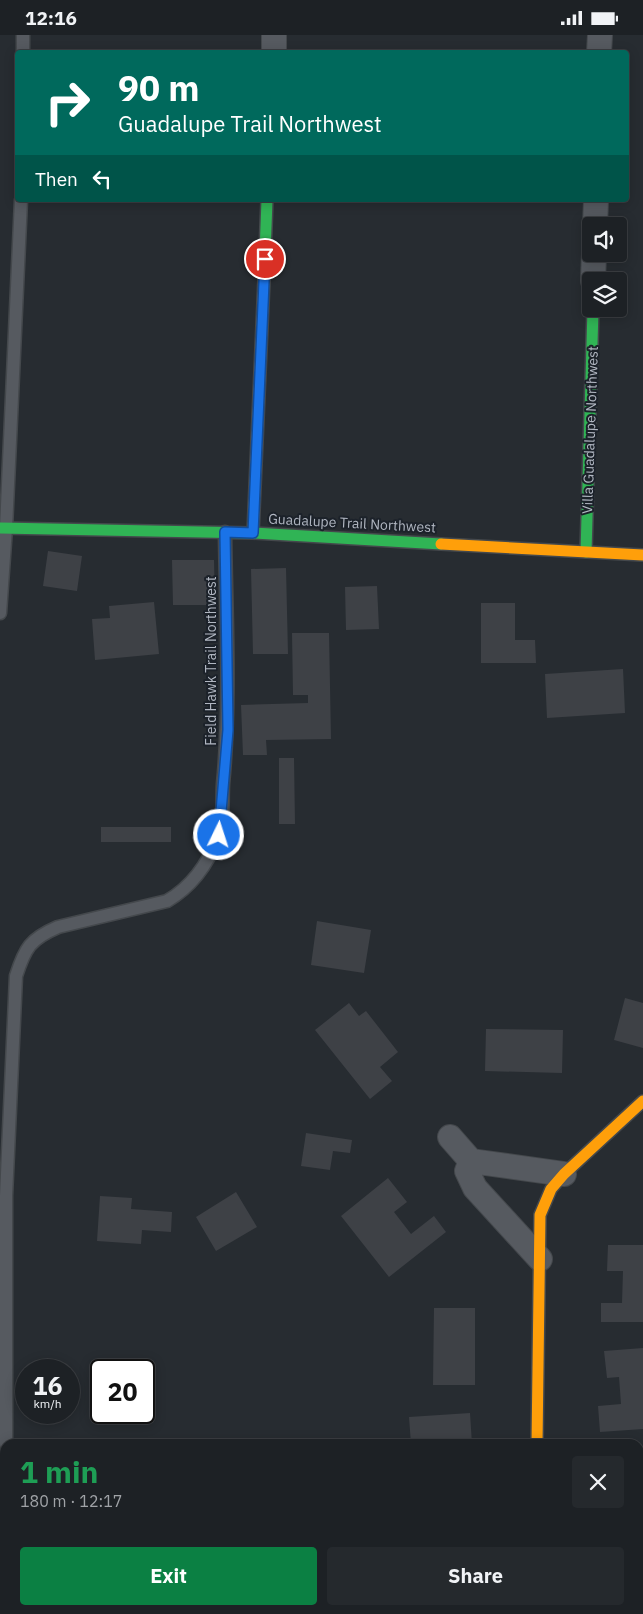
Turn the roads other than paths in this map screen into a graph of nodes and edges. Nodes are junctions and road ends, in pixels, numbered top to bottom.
1 (23, 35) edge
2 (274, 35) edge
3 (600, 35) edge
4 (23, 50) edge
5 (274, 50) edge
6 (600, 50) edge
7 (21, 202) edge
8 (267, 202) edge
9 (596, 202) edge
10 (595, 217) edge
11 (593, 317) edge
12 (3, 528) edge
13 (225, 532) junction
14 (253, 533) junction
15 (586, 552) junction
16 (643, 555) edge
17 (0, 613) edge
18 (643, 1101) edge
19 (450, 1137) dead end
20 (471, 1161) junction
21 (564, 1173) junction
22 (540, 1259) junction
23 (6, 1439) edge
24 (537, 1439) edge

1 - 4 lane
2 - 5 street
3 - 6 street
7 - 12 lane
8 - 14 street
9 - 10 street
11 - 15 street, Villa Guadalupe Northwest
12 - 13 street, Guadalupe Trail Northwest
12 - 17 lane
13 - 14 street, Guadalupe Trail Northwest
13 - 23 lane, Field Hawk Trail Northwest
14 - 15 street, Guadalupe Trail Northwest
15 - 16 street, Guadalupe Trail Northwest
18 - 21 street
19 - 20 street
20 - 21 street
20 - 22 street
21 - 22 street
22 - 24 street

